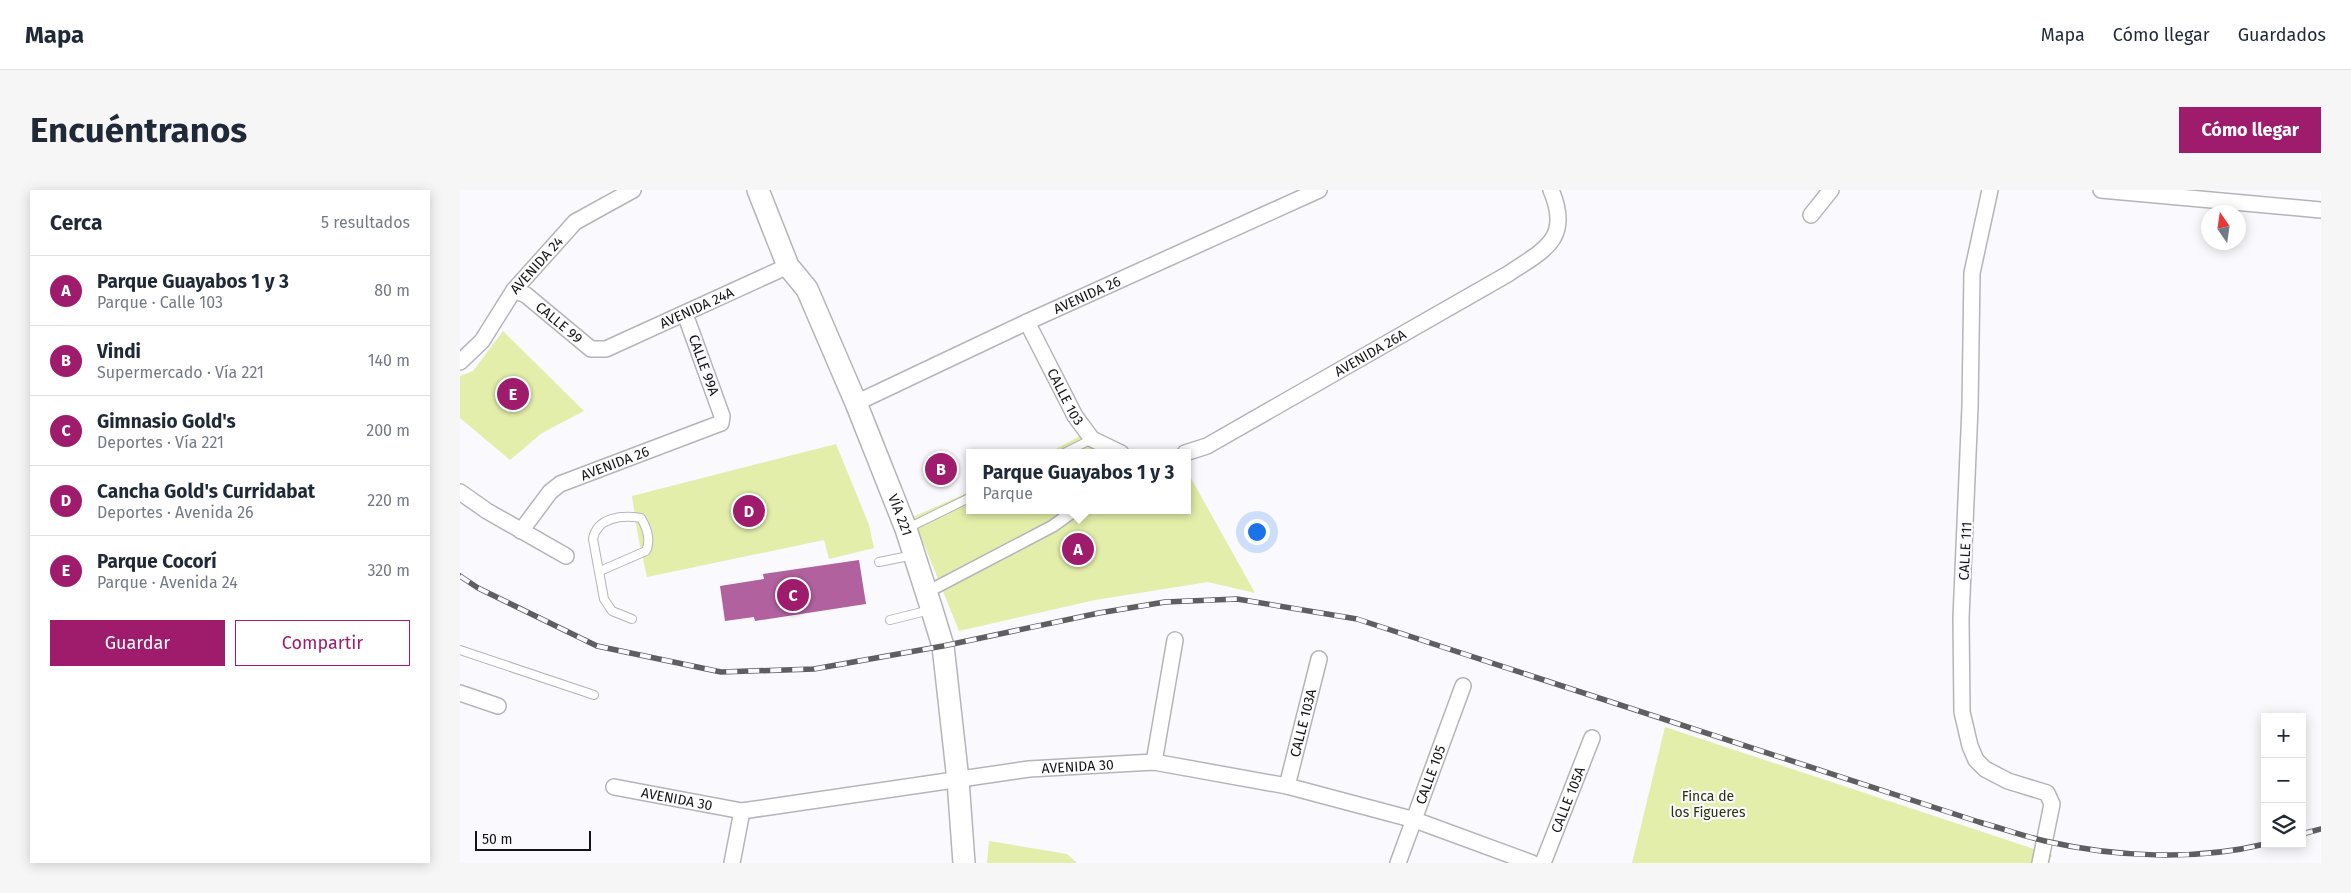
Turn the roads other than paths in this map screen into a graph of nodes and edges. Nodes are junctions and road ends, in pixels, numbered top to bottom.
1 (633, 190) edge
2 (758, 190) edge
3 (1319, 190) edge
4 (1551, 190) edge
5 (1831, 190) edge
6 (1990, 190) edge
7 (2101, 190) edge
8 (2321, 210) edge
9 (1810, 215) dead end
10 (788, 266) junction
11 (514, 290) junction
12 (685, 314) junction
13 (1027, 322) junction
14 (606, 349) joint
15 (460, 362) edge
16 (856, 403) junction
17 (722, 416) joint
18 (1092, 439) junction
19 (1072, 449) edge
20 (1113, 449) edge
21 (1191, 451) edge
22 (460, 492) edge
23 (966, 499) edge
24 (1070, 514) edge
25 (906, 529) junction
26 (520, 531) junction
27 (915, 555) junction
28 (566, 556) dead end
29 (879, 562) dead end
30 (600, 571) junction
31 (929, 601) junction
32 (632, 619) dead end
33 (890, 620) dead end
34 (1175, 640) dead end
35 (460, 650) edge
36 (1319, 659) dead end
37 (1463, 686) dead end
38 (460, 693) edge
39 (594, 696) dead end
40 (498, 706) dead end
41 (1592, 738) dead end
42 (1154, 762) junction
43 (958, 780) junction
44 (1287, 786) junction
45 (614, 787) dead end
46 (742, 811) junction
47 (1415, 820) junction
48 (732, 863) edge
49 (964, 863) edge
50 (1398, 863) edge
51 (1532, 863) edge
52 (1543, 863) edge
53 (2040, 863) edge

1 - 11 street, AVENIDA 24
2 - 10 main road, VÍA 221
3 - 13 street, AVENIDA 26
4 - 21 street, AVENIDA 26A
5 - 9 street
6 - 53 street, CALLE 111
7 - 8 street
10 - 12 street, AVENIDA 24A
10 - 16 main road, VÍA 221
11 - 14 street, CALLE 99
11 - 15 street, AVENIDA 24
12 - 14 street, AVENIDA 24A
12 - 17 street, CALLE 99A
13 - 16 street, AVENIDA 26
13 - 18 street, CALLE 103
16 - 25 main road, VÍA 221
17 - 26 street, AVENIDA 26
18 - 19 lane
18 - 20 street, CALLE 103
22 - 26 street
23 - 25 lane
24 - 31 street
25 - 27 main road, VÍA 221
26 - 28 street
27 - 29 lane
27 - 31 main road, VÍA 221
30 - 30 lane
30 - 32 lane
31 - 33 lane
31 - 43 main road, VÍA 221
34 - 42 street
35 - 39 lane
36 - 44 street, CALLE 103A
37 - 47 street, CALLE 105
38 - 40 street
41 - 52 street, CALLE 105A
42 - 43 street, AVENIDA 30
42 - 44 street, AVENIDA 30
43 - 46 street, AVENIDA 30
43 - 49 main road, VÍA 221
44 - 47 street, AVENIDA 30
45 - 46 street, AVENIDA 30
46 - 48 street
47 - 50 street, CALLE 105
47 - 51 street, AVENIDA 30

